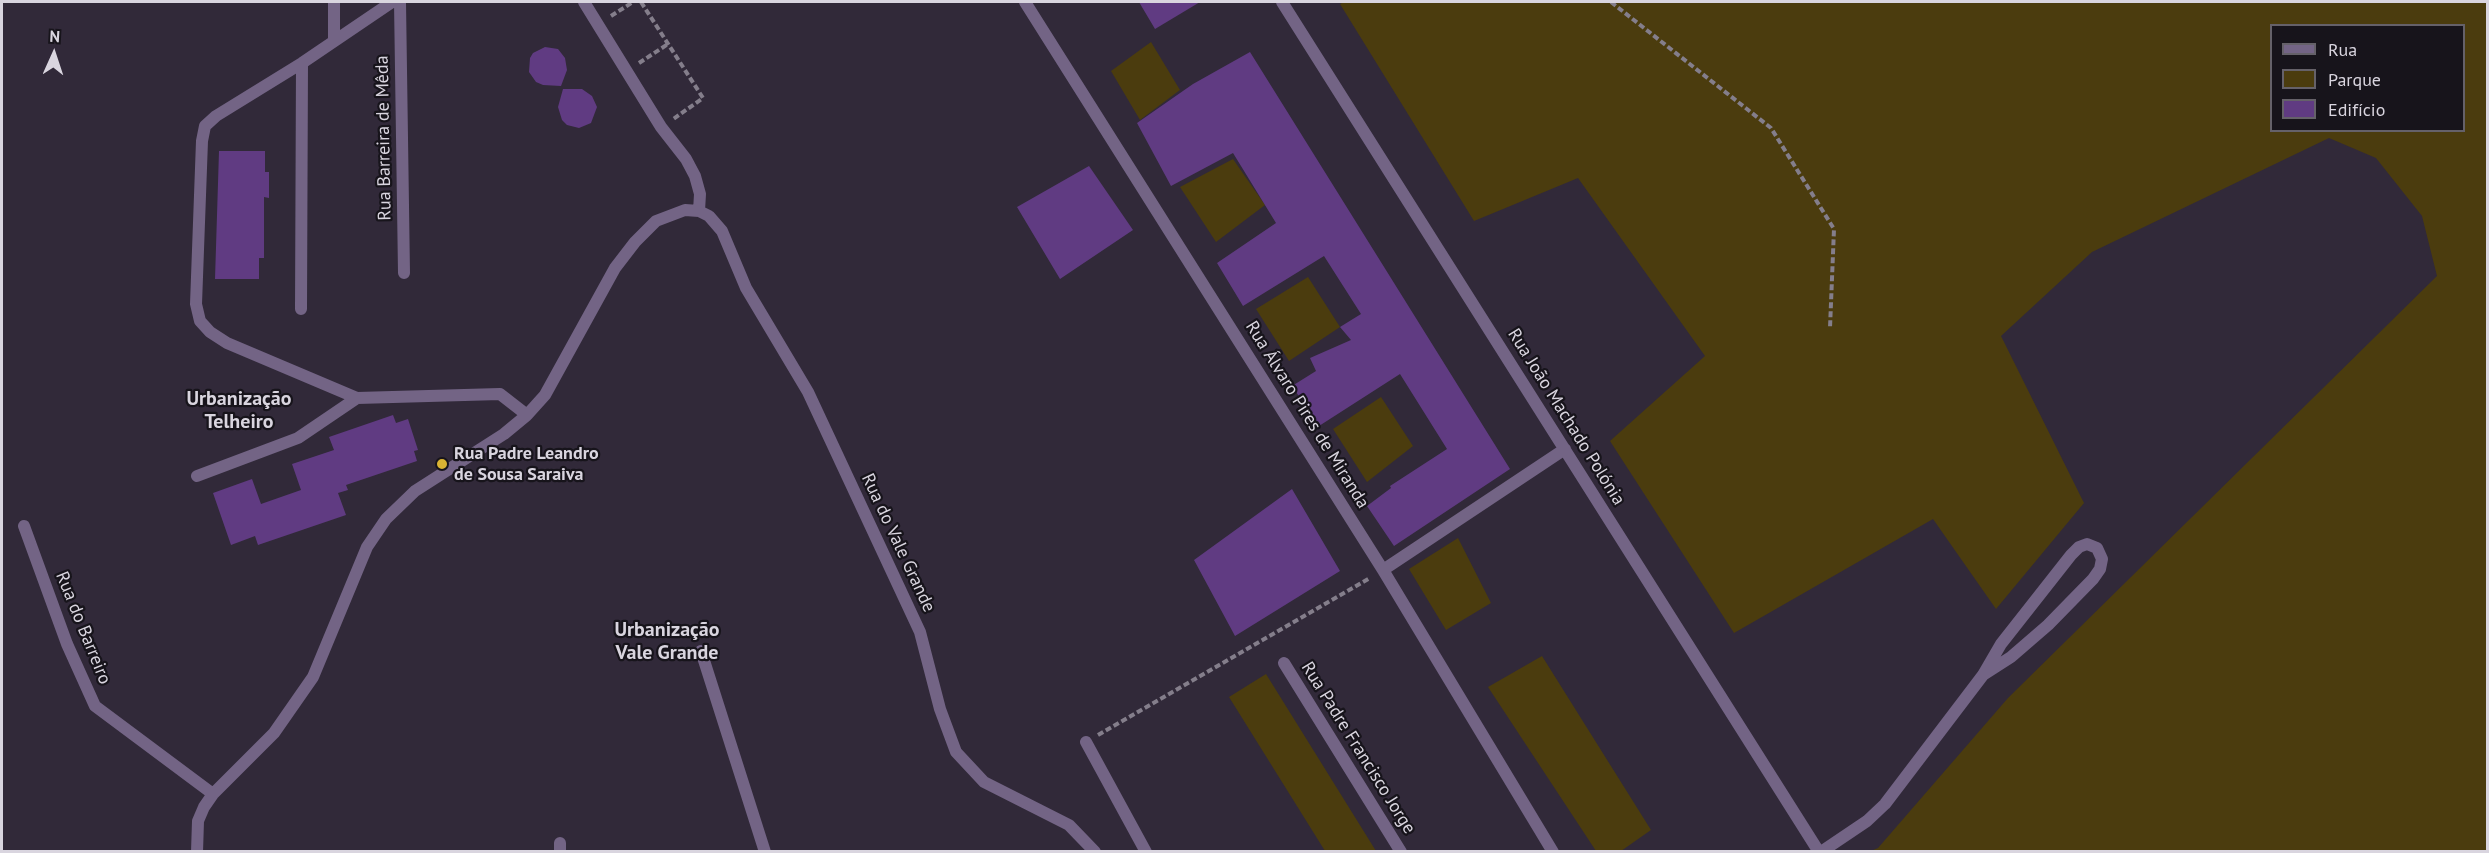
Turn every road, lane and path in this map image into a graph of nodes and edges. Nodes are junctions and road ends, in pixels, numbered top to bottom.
1 (334, 2) edge
2 (392, 2) edge
3 (400, 2) edge
4 (584, 2) edge
5 (633, 2) edge
6 (641, 2) edge
7 (1025, 2) edge
8 (1282, 2) edge
9 (1611, 2) edge
10 (597, 25) junction
11 (334, 40) junction
12 (668, 44) junction
13 (302, 63) junction
14 (627, 72) junction
15 (661, 127) junction
16 (699, 211) junction
17 (404, 273) dead end
18 (301, 309) dead end
19 (1830, 328) dead end
20 (357, 398) junction
21 (527, 415) junction
22 (1566, 449) junction
23 (197, 476) dead end
24 (24, 526) dead end
25 (1383, 570) junction
26 (701, 651) dead end
27 (1284, 663) dead end
28 (1983, 675) junction
29 (1086, 742) joint
30 (213, 794) junction
31 (1145, 851) edge
32 (196, 852) edge
33 (765, 852) edge
34 (1095, 852) edge
35 (1401, 852) edge
36 (1553, 852) edge
37 (1820, 852) edge

1 - 11 street
2 - 11 street
3 - 17 street, Rua Barreira de Mêda
4 - 10 street
5 - 10 path
6 - 12 path
7 - 25 street, Rua Álvaro Pires de Miranda
8 - 22 street, Rua João Machado Polónia
9 - 19 path
10 - 14 street
11 - 13 street
12 - 14 path
12 - 15 path
13 - 18 street
13 - 20 street
14 - 15 street
15 - 16 street
16 - 21 street
16 - 34 street, Rua do Vale Grande
20 - 21 street
20 - 23 street
21 - 30 street
22 - 25 street
22 - 37 street, Rua João Machado Polónia
24 - 30 street, Rua do Barreiro
25 - 29 path
25 - 36 street, Rua Álvaro Pires de Miranda
26 - 33 street
27 - 35 street, Rua Padre Francisco Jorge
28 - 28 street
28 - 37 street
29 - 31 street
30 - 32 street

